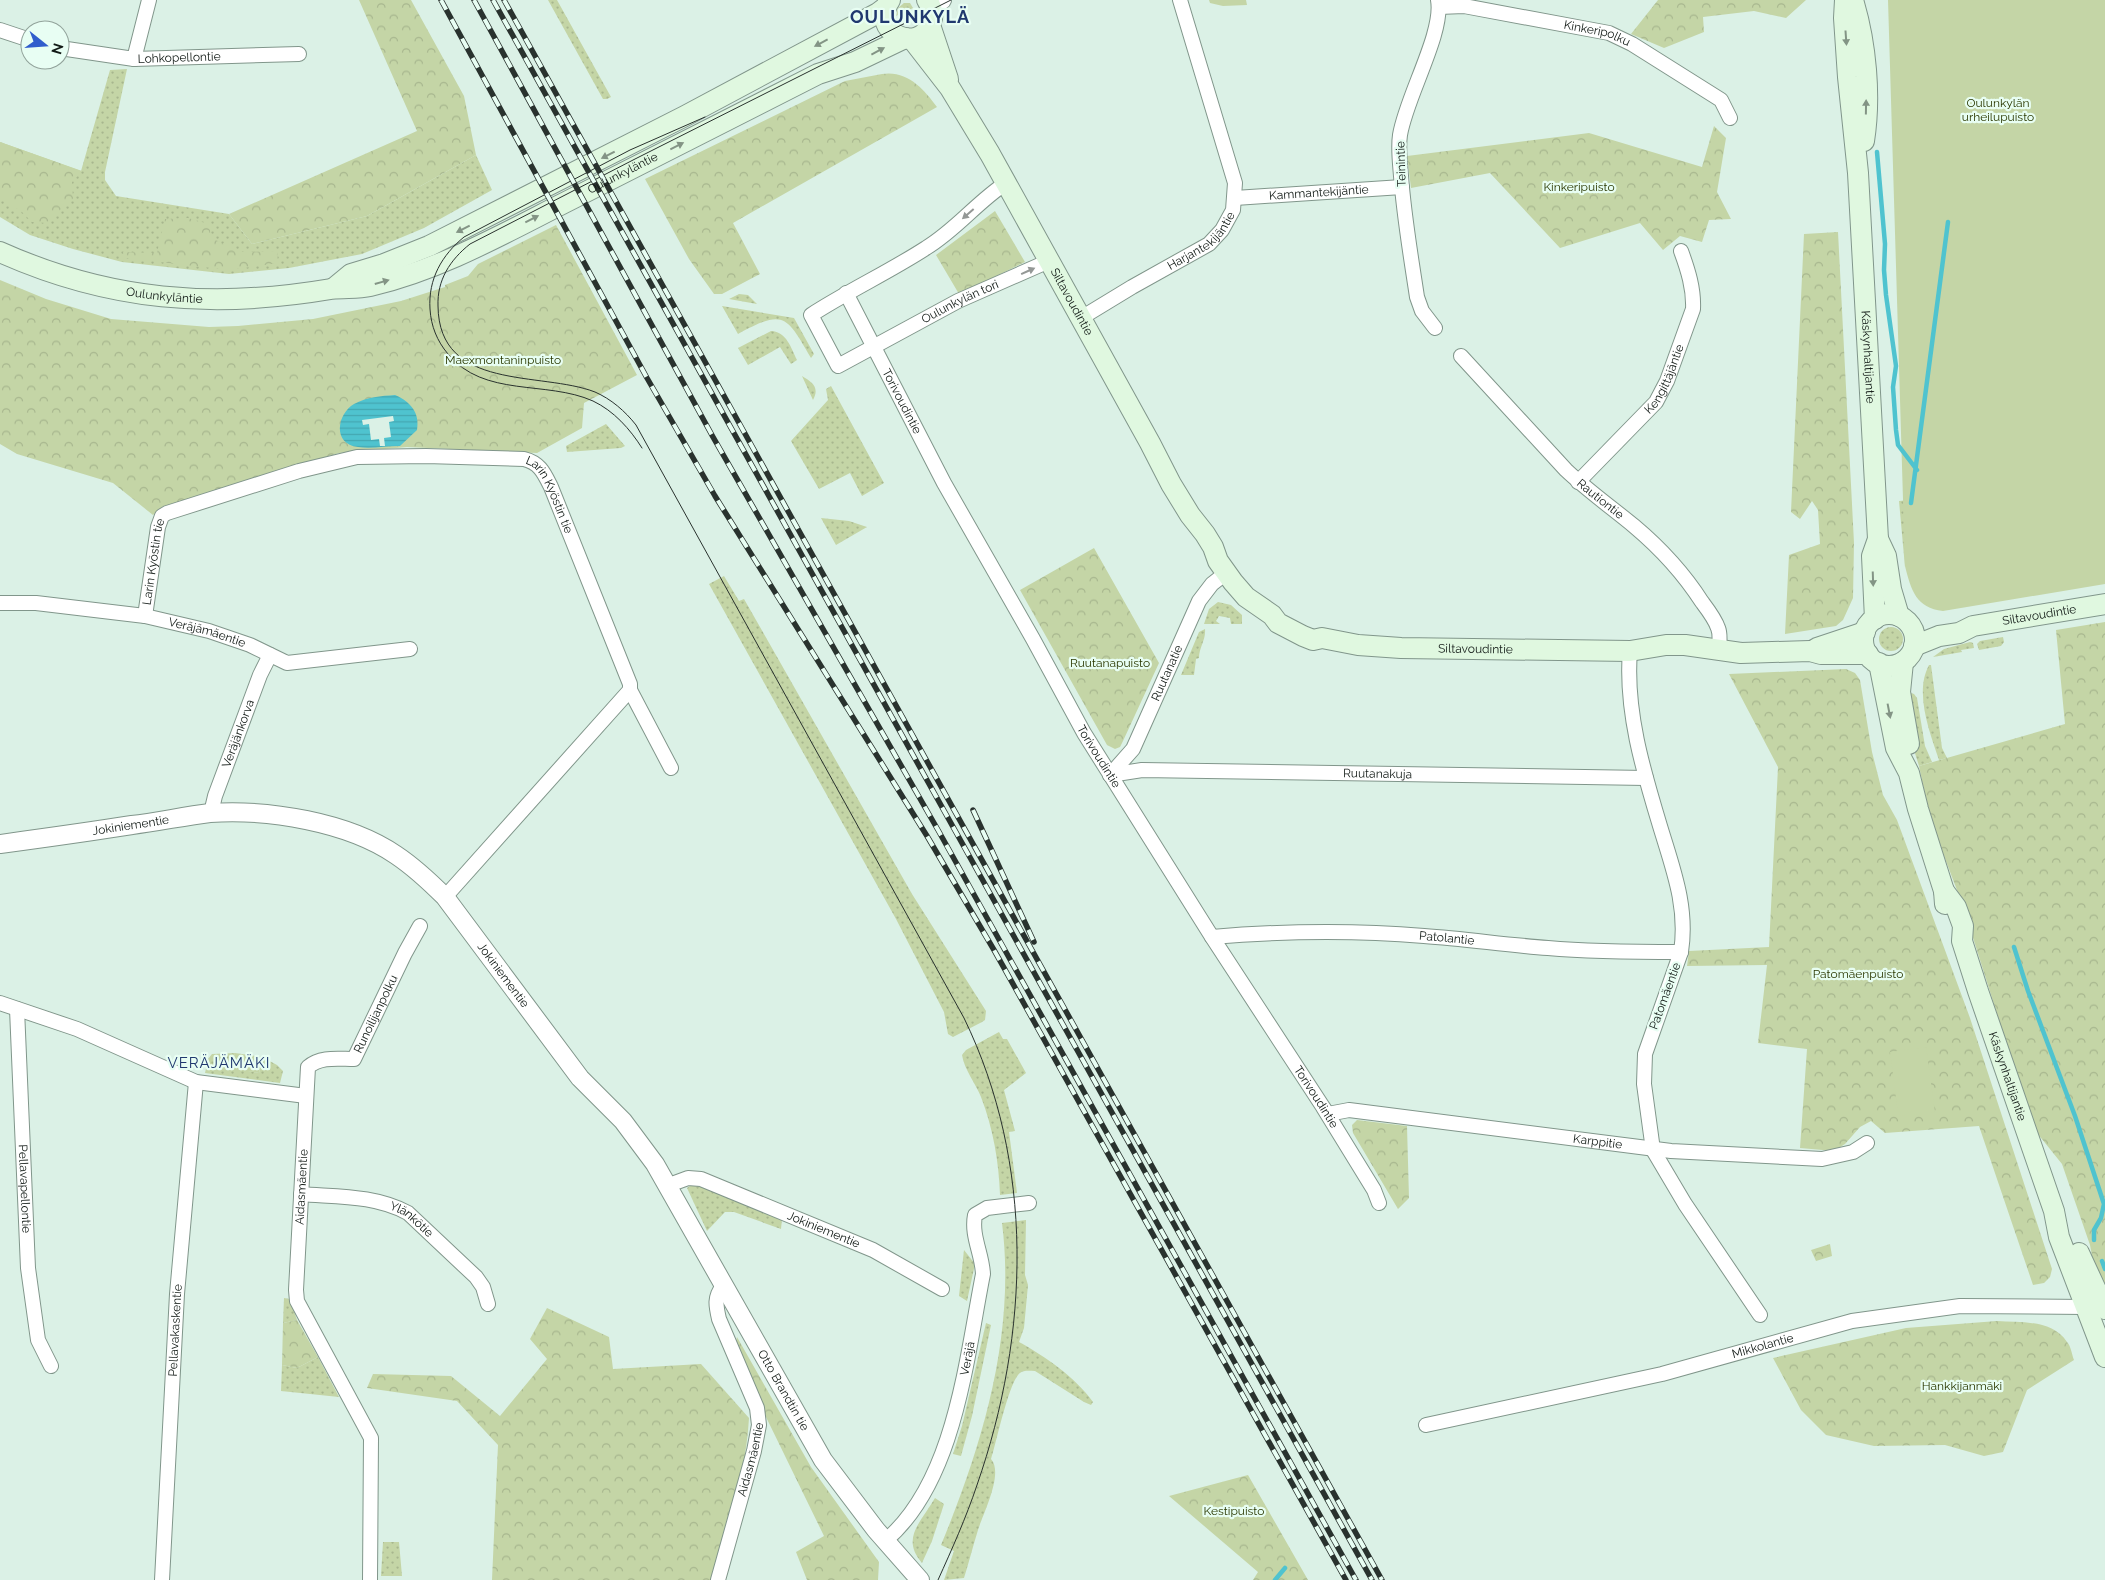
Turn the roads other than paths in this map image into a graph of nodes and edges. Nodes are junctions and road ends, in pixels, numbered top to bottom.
1 (149, 0) edge
2 (1180, 0) edge
3 (1845, 0) edge
4 (1853, 0) edge
5 (888, 3) edge
6 (1438, 4) edge
7 (932, 8) edge
8 (0, 30) edge
9 (20, 37) edge
10 (908, 38) junction
11 (70, 49) edge
12 (299, 54) dead end
13 (134, 58) junction
14 (950, 88) junction
15 (1730, 118) dead end
16 (1858, 172) junction
17 (1006, 183) junction
18 (1402, 187) junction
19 (1235, 198) junction
20 (1681, 251) dead end
21 (0, 252) edge
22 (1050, 261) junction
23 (334, 288) junction
24 (846, 293) junction
25 (1081, 318) junction
26 (1435, 328) dead end
27 (874, 348) junction
28 (1461, 356) dead end
29 (1578, 482) junction
30 (1878, 539) junction
31 (1222, 567) junction
32 (0, 603) edge
33 (2105, 604) edge
34 (145, 616) junction
35 (1870, 625) junction
36 (1907, 638) junction
37 (410, 649) dead end
38 (1630, 651) junction
39 (1719, 651) junction
40 (1810, 652) junction
41 (270, 655) junction
42 (1873, 658) junction
43 (630, 690) junction
44 (671, 768) dead end
45 (1909, 773) junction
46 (1110, 775) junction
47 (1646, 778) junction
48 (211, 813) junction
49 (0, 844) edge
50 (445, 897) junction
51 (420, 926) dead end
52 (1212, 937) junction
53 (1681, 952) junction
54 (0, 1003) edge
55 (17, 1008) junction
56 (196, 1082) junction
57 (306, 1096) junction
58 (1328, 1114) junction
59 (1867, 1143) dead end
60 (1652, 1150) junction
61 (669, 1185) junction
62 (301, 1194) junction
63 (1029, 1202) dead end
64 (1379, 1203) dead end
65 (723, 1286) junction
66 (942, 1289) dead end
67 (488, 1304) dead end
68 (2100, 1308) edge
69 (1760, 1315) dead end
70 (2105, 1357) edge
71 (51, 1366) dead end
72 (1426, 1425) dead end
73 (885, 1541) junction
74 (162, 1580) edge
75 (370, 1580) edge
76 (718, 1580) edge
77 (920, 1580) edge

1 - 13 street
2 - 19 street, Harjantekijäntie
3 -> 16 main road, Käskynhaltijantie
16 -> 4 main road, Käskynhaltijantie
5 - 10 main road, Siltavoudintie
5 -> 23 main road, Oulunkyläntie
6 - 15 street, Kinkeripolku
6 - 18 street, Teinintie
7 - 10 main road, Oulunkyläntie
7 - 14 main road, Siltavoudintie
8 - 9 street
10 - 14 main road, Siltavoudintie
23 -> 10 main road, Oulunkyläntie
11 - 13 street, Lohkopellontie
12 - 13 street, Lohkopellontie
14 - 17 main road, Siltavoudintie
16 - 30 main road, Käskynhaltijantie
17 - 22 main road, Siltavoudintie
17 -> 24 street
18 - 19 street, Kammantekijäntie
18 - 26 street, Teinintie
19 - 25 street, Harjantekijäntie
20 - 29 street, Kengittäjäntie
21 - 23 main road, Oulunkyläntie
22 - 25 main road, Siltavoudintie
27 -> 22 street, Oulunkylän tori
24 - 27 street, Torivoudintie
24 - 27 street, Oulunkylän tori
25 - 31 main road, Siltavoudintie
27 - 46 street, Torivoudintie
28 - 29 street, Rautiontie
29 - 39 street, Rautiontie
30 -> 35 main road, Käskynhaltijantie
30 - 36 main road, Käskynhaltijantie
31 - 38 main road, Siltavoudintie
31 - 46 street, Ruutanatie
32 - 34 street, Veräjämäentie
33 - 36 main road, Siltavoudintie
34 - 41 street, Veräjämäentie
34 - 43 street, Larin Kyöstin tie
35 - 36 main road
35 - 40 main road, Siltavoudintie
35 - 42 main road
36 - 42 main road
36 - 45 main road, Käskynhaltijantie
37 - 41 street, Veräjämäentie
38 - 39 main road, Siltavoudintie
38 - 47 street, Patomäentie
39 - 40 main road, Siltavoudintie
40 - 42 main road, Siltavoudintie
41 - 48 street, Veräjänkorva
42 -> 45 main road, Käskynhaltijantie
43 - 44 street, Larin Kyöstin tie
43 - 50 street
45 - 68 main road, Käskynhaltijantie
46 - 47 street, Ruutanakuja
46 - 52 street, Torivoudintie
47 - 53 street, Patomäentie
48 - 49 street, Jokiniementie
48 - 50 street, Jokiniementie
50 - 61 street, Jokiniementie
51 - 57 street, Runoilijanpolku
52 - 53 street, Patolantie
52 - 58 street, Torivoudintie
53 - 60 street, Patomäentie
54 - 55 street
55 - 56 street
55 - 71 street, Pellavapellontie
56 - 57 street
56 - 74 street, Pellavakaskentie
57 - 62 street, Aidasmäentie
58 - 60 street, Karppitie
58 - 64 street, Torivoudintie
59 - 60 street, Karppitie
60 - 69 street, Patomäentie
61 - 65 street, Otto Brandtin tie
61 - 66 street, Jokiniementie
62 - 67 street, Ylänkötie
62 - 75 street, Aidasmäentie
63 - 73 street, Veräjä
65 - 73 street, Otto Brandtin tie
65 - 76 street, Aidasmäentie
68 - 70 main road, Käskynhaltijantie
68 - 72 street, Mikkolantie
73 - 77 street, Otto Brandtin tie

